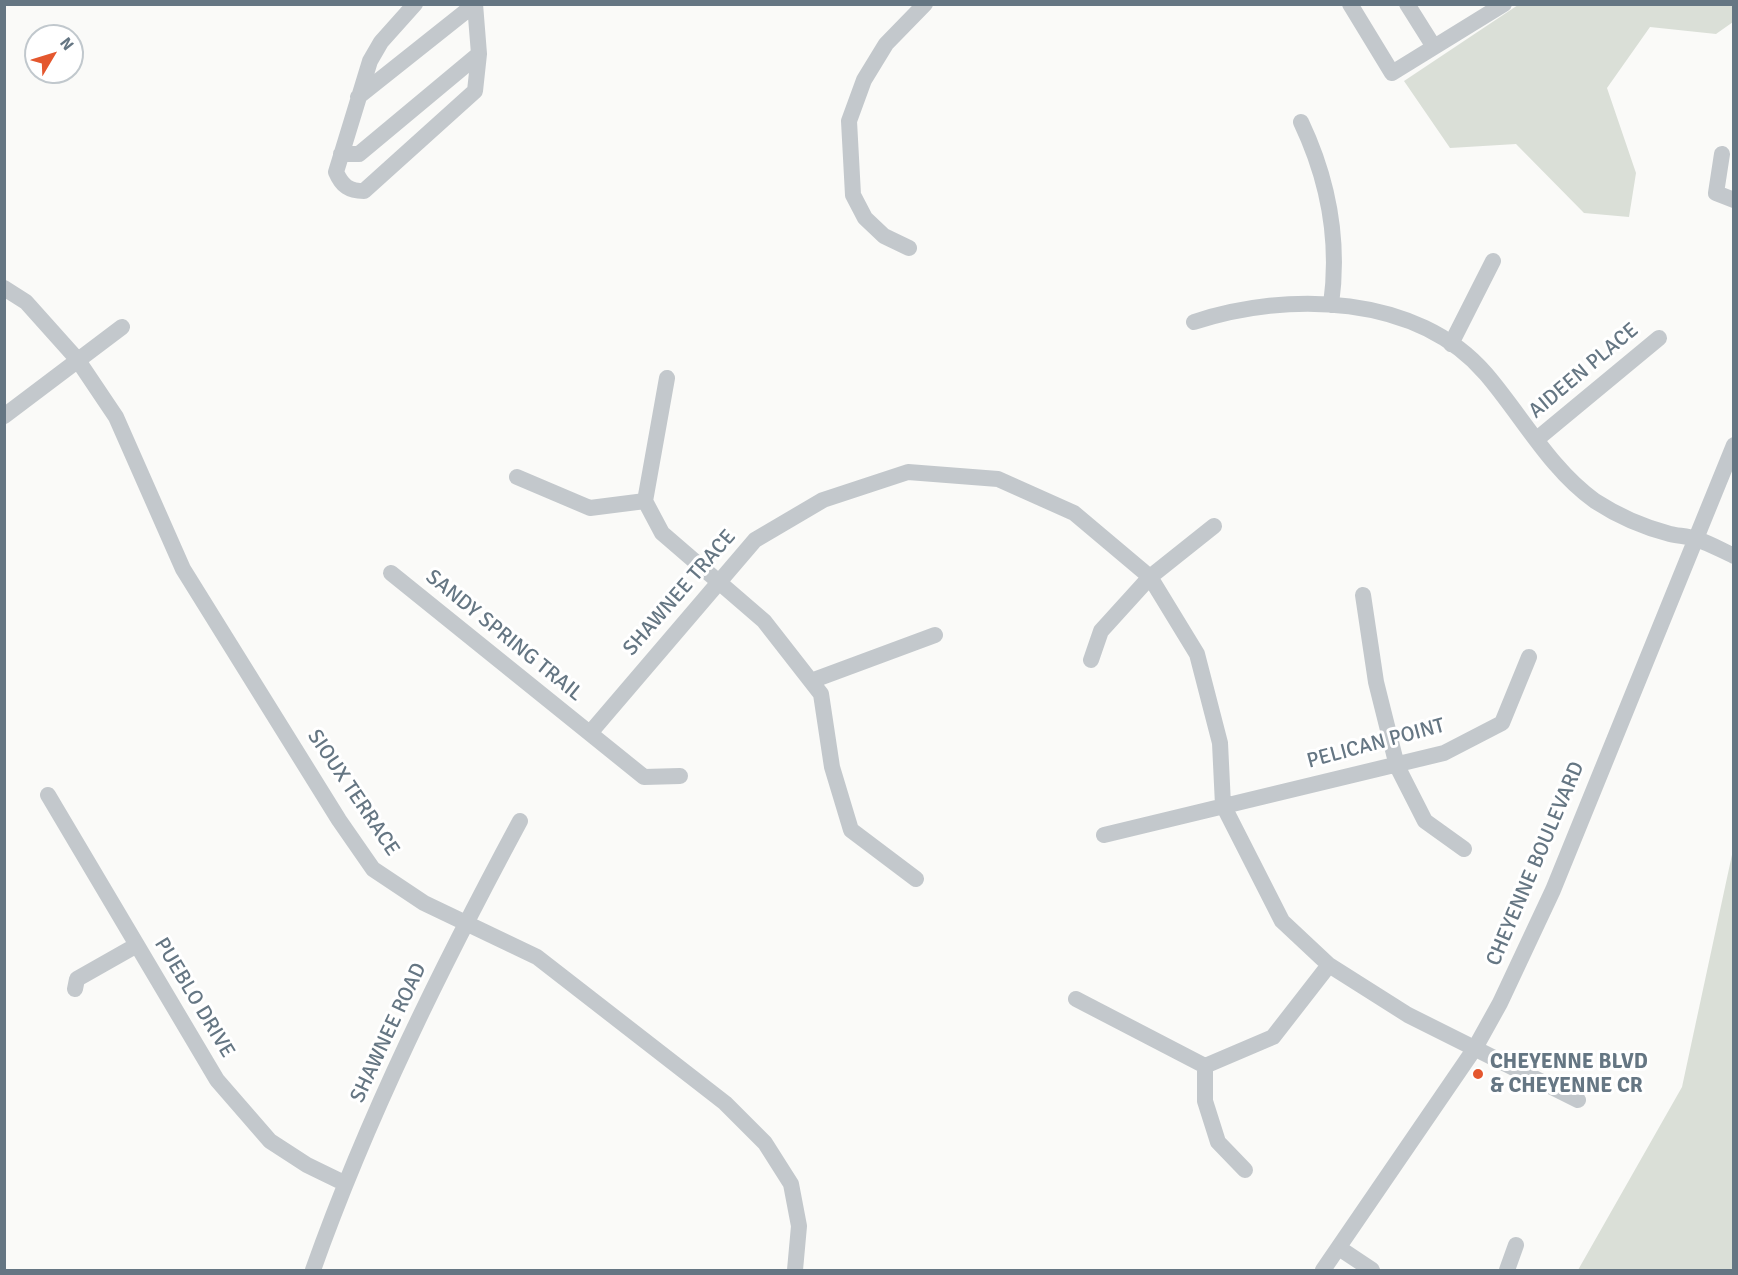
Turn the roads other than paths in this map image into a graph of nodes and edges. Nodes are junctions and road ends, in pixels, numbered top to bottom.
1 (415, 4) edge
2 (475, 4) edge
3 (925, 4) edge
4 (1350, 4) edge
5 (1407, 4) edge
6 (1504, 4) edge
7 (1434, 47) junction
8 (479, 54) junction
9 (358, 97) junction
10 (1301, 122) dead end
11 (341, 154) junction
12 (1722, 154) dead end
13 (1734, 200) edge
14 (909, 248) dead end
15 (1493, 261) dead end
16 (4, 288) edge
17 (1331, 305) junction
18 (1194, 322) dead end
19 (122, 327) dead end
20 (1659, 338) dead end
21 (1451, 344) junction
22 (77, 360) junction
23 (667, 378) dead end
24 (4, 416) edge
25 (1537, 439) junction
26 (1734, 445) edge
27 (517, 477) dead end
28 (645, 501) junction
29 (1214, 526) dead end
30 (1696, 539) junction
31 (1734, 556) edge
32 (391, 573) dead end
33 (1150, 577) junction
34 (717, 581) junction
35 (1363, 595) dead end
36 (935, 635) dead end
37 (1529, 657) dead end
38 (1091, 660) dead end
39 (811, 681) junction
40 (590, 733) junction
41 (1397, 766) junction
42 (680, 776) dead end
43 (48, 795) dead end
44 (1223, 805) junction
45 (520, 821) dead end
46 (1104, 835) dead end
47 (1464, 849) dead end
48 (916, 879) dead end
49 (465, 923) junction
50 (137, 945) junction
51 (1329, 965) junction
52 (75, 989) dead end
53 (1076, 999) dead end
54 (1475, 1048) junction
55 (1205, 1066) junction
56 (1578, 1100) dead end
57 (1245, 1170) dead end
58 (344, 1183) junction
59 (1516, 1245) dead end
60 (1339, 1248) junction
61 (313, 1270) edge
62 (795, 1270) edge
63 (1323, 1270) edge
64 (1372, 1270) edge
65 (1507, 1270) edge

1 - 9 street
2 - 8 street
2 - 9 street
3 - 14 street
4 - 7 street
5 - 7 street
6 - 7 street
8 - 11 street
8 - 11 street
9 - 11 street
10 - 17 street
12 - 13 street
15 - 21 street
16 - 22 street, SIOUX TERRACE
17 - 18 street
17 - 21 street
19 - 22 street
20 - 25 street, AIDEEN PLACE
21 - 25 street
22 - 24 street
22 - 49 street, SIOUX TERRACE
23 - 28 street
25 - 30 street
26 - 30 street, CHEYENNE BOULEVARD
27 - 28 street
28 - 34 street
29 - 33 street
30 - 31 street
30 - 54 street, CHEYENNE BOULEVARD
32 - 40 street, SANDY SPRING TRAIL
33 - 34 street, SHAWNEE TRACE
33 - 38 street
33 - 44 street, SHAWNEE TRACE
34 - 39 street
34 - 40 street, SHAWNEE TRACE
35 - 41 street
36 - 39 street
37 - 41 street, PELICAN POINT
39 - 48 street
40 - 42 street, SANDY SPRING TRAIL
41 - 44 street, PELICAN POINT
41 - 47 street
43 - 50 street, PUEBLO DRIVE
44 - 46 street, PELICAN POINT
44 - 51 street, SHAWNEE TRACE
45 - 49 street, SHAWNEE ROAD
49 - 58 street, SHAWNEE ROAD
49 - 62 street, SIOUX TERRACE
50 - 52 street
50 - 58 street, PUEBLO DRIVE
51 - 54 street, SHAWNEE TRACE
51 - 55 street
53 - 55 street
54 - 56 street, SHAWNEE TRACE
54 - 60 street, CHEYENNE BOULEVARD
55 - 57 street
58 - 61 street, SHAWNEE ROAD
59 - 65 street
60 - 63 street, CHEYENNE BOULEVARD
60 - 64 street

